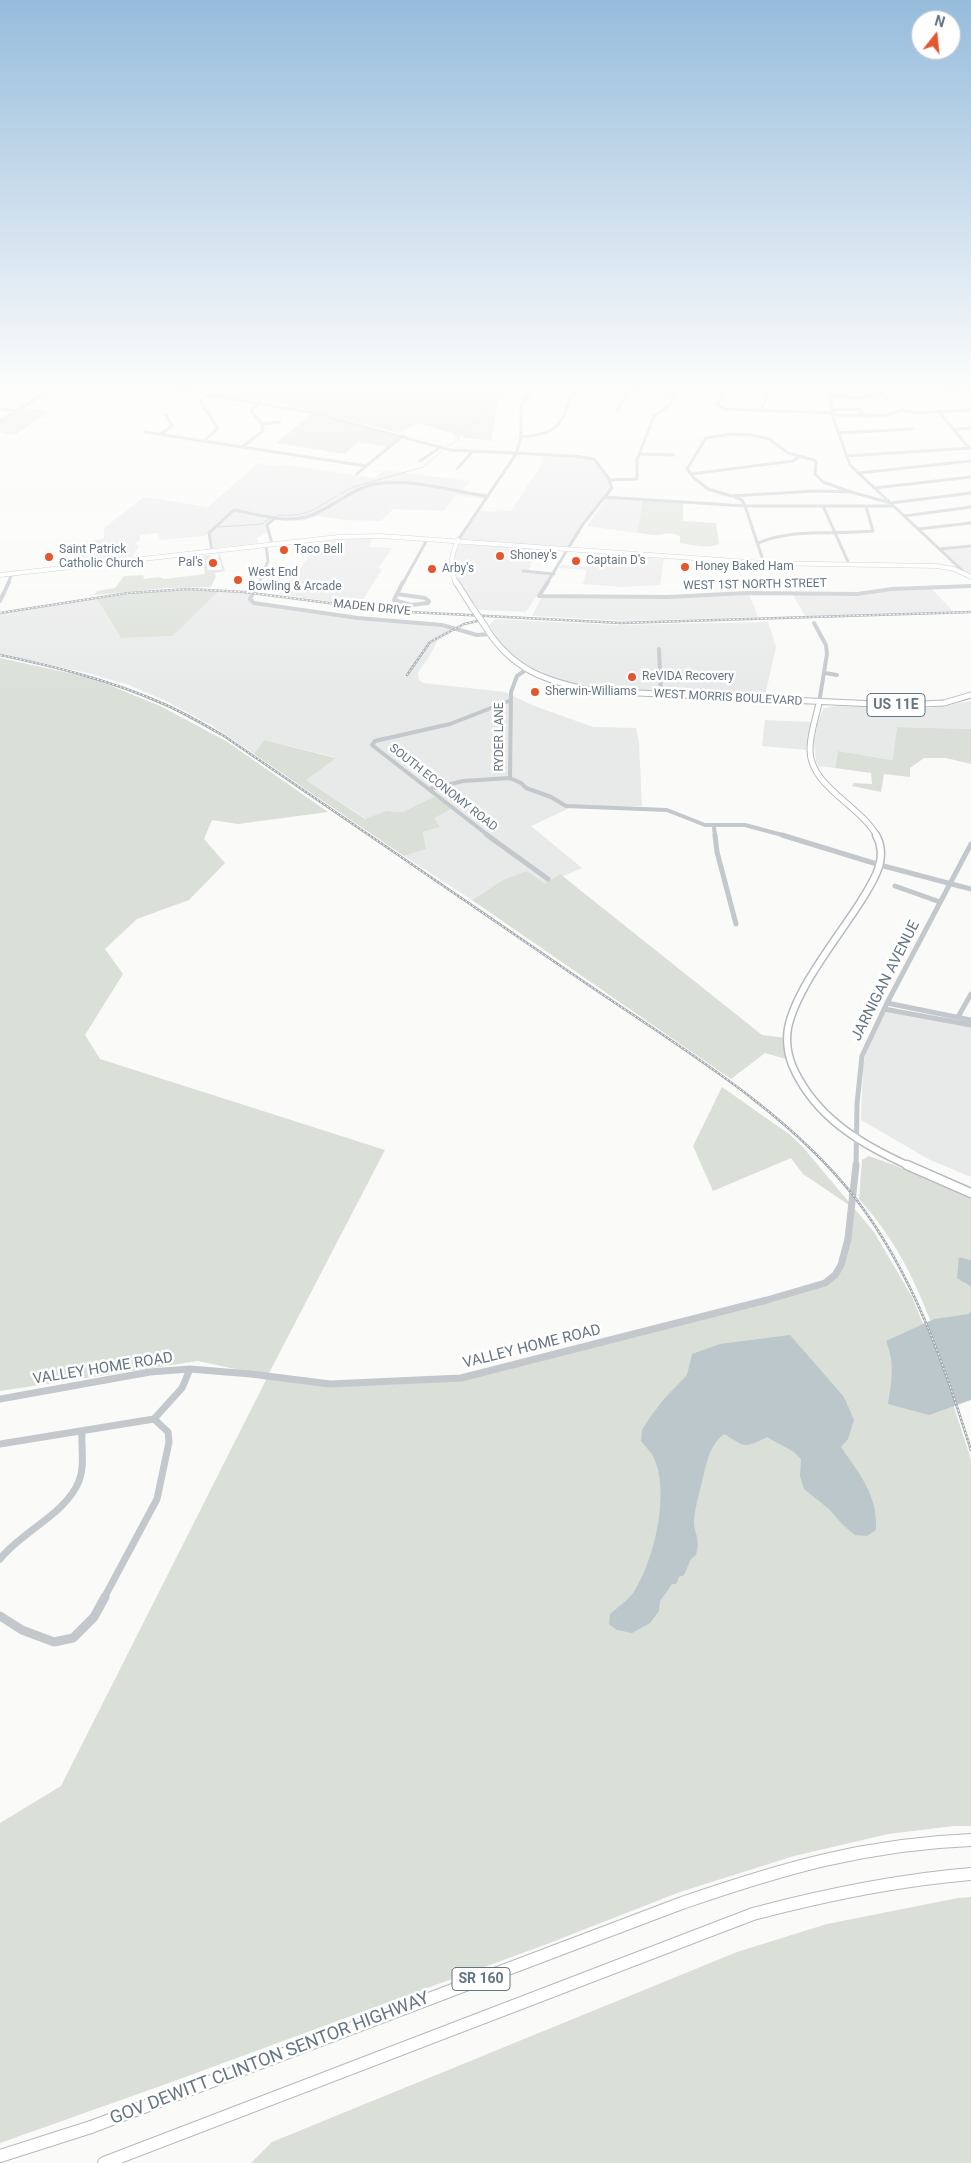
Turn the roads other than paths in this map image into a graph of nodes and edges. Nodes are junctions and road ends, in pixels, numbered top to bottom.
1 (356, 490) edge
2 (450, 490) edge
3 (490, 490) edge
4 (610, 490) edge
5 (711, 490) edge
6 (845, 490) edge
7 (877, 490) edge
8 (815, 491) joint
9 (851, 492) junction
10 (971, 493) edge
11 (762, 495) junction
12 (486, 496) junction
13 (731, 496) junction
14 (605, 497) junction
15 (892, 504) junction
16 (745, 506) junction
17 (823, 506) junction
18 (866, 506) junction
19 (971, 508) edge
20 (904, 516) junction
21 (276, 517) junction
22 (971, 523) edge
23 (918, 529) junction
24 (835, 532) junction
25 (428, 538) junction
26 (437, 538) junction
27 (458, 540) junction
28 (758, 543) junction
29 (272, 544) junction
30 (266, 545) junction
31 (971, 546) edge
32 (569, 548) junction
33 (939, 549) junction
34 (453, 550) junction
35 (212, 552) junction
36 (764, 563) junction
37 (849, 564) junction
38 (955, 564) junction
39 (950, 568) junction
40 (523, 571) dead end
41 (12, 574) junction
42 (554, 574) junction
43 (0, 575) edge
44 (970, 578) edge
45 (971, 586) edge
46 (397, 594) junction
47 (0, 601) edge
48 (814, 623) dead end
49 (490, 634) junction
50 (660, 649) dead end
51 (526, 669) junction
52 (825, 673) junction
53 (837, 675) dead end
54 (661, 695) junction
55 (971, 695) edge
56 (509, 701) junction
57 (819, 703) junction
58 (510, 778) junction
59 (430, 789) junction
60 (714, 827) junction
61 (970, 847) edge
62 (880, 865) junction
63 (548, 879) dead end
64 (951, 883) junction
65 (895, 886) dead end
66 (971, 889) edge
67 (940, 902) junction
68 (736, 924) dead end
69 (971, 994) edge
70 (886, 1006) junction
71 (958, 1018) junction
72 (971, 1020) edge
73 (971, 1025) edge
74 (856, 1139) junction
75 (971, 1193) edge
76 (190, 1369) junction
77 (0, 1399) edge
78 (154, 1419) junction
79 (82, 1430) junction
80 (0, 1444) edge
81 (0, 1559) edge
82 (0, 1616) edge
83 (971, 1840) edge
84 (971, 1874) edge
85 (0, 2156) edge
86 (104, 2163) edge

1 - 21 street
2 - 12 street
3 - 12 street
4 - 14 street
5 - 13 street
6 - 9 street
7 - 15 street
8 - 9 street
8 - 11 street
9 - 15 street
10 - 15 street
11 - 13 street
11 - 16 street
12 - 27 street
13 - 16 street
14 - 16 street
14 - 32 street
15 - 18 street
15 - 20 street
16 - 17 street
16 - 28 street
17 - 18 street
17 - 24 street
18 - 24 street
19 - 20 street
20 - 23 street
21 - 29 street
21 - 35 street
22 - 23 street
23 - 33 street
24 - 28 street
24 - 37 street
25 - 26 main road
25 - 29 main road
25 - 46 street
26 - 27 main road
26 - 34 main road
27 - 32 main road
27 - 34 main road, WEST MORRIS BOULEVARD / US 11E
28 - 36 street
29 - 30 main road
30 - 35 main road
30 - 49 street, MADEN DRIVE
31 - 33 street
32 - 36 main road
32 - 42 street
33 - 38 street
34 - 49 main road, WEST MORRIS BOULEVARD / US 11E, bridge
35 - 41 main road
36 - 37 main road
37 - 39 main road
38 - 39 street
38 - 44 street
39 - 44 main road
40 - 42 street
41 - 43 main road
41 - 47 street
42 - 45 street, WEST 1ST NORTH STREET
46 - 46 street
48 - 52 street
49 - 51 main road, WEST MORRIS BOULEVARD / US 11E
50 - 54 street
51 - 54 main road, WEST MORRIS BOULEVARD / US 11E
51 - 56 street, RYDER LANE
52 - 53 street
52 - 57 street
54 - 57 main road, WEST MORRIS BOULEVARD / US 11E
55 - 57 main road, WEST MORRIS BOULEVARD / US 11E
56 - 58 street, RYDER LANE
56 - 59 street, SOUTH ECONOMY ROAD
57 - 62 main road
58 - 59 street
58 - 60 street, RYDER LANE
59 - 63 street, SOUTH ECONOMY ROAD
60 - 62 street, RYDER LANE
60 - 68 street
61 - 64 street, JARNIGAN AVENUE
62 - 64 street, RYDER LANE
62 - 74 main road
64 - 66 street, RYDER LANE
64 - 67 street, JARNIGAN AVENUE
65 - 67 street
67 - 70 street, JARNIGAN AVENUE
69 - 71 street
70 - 71 street
70 - 73 street
70 - 74 street, JARNIGAN AVENUE
71 - 72 street
74 - 75 main road
74 - 76 street, VALLEY HOME ROAD
76 - 77 street, VALLEY HOME ROAD
76 - 78 street
78 - 79 street
78 - 82 street
79 - 80 street
79 - 81 street
83 - 85 highway, GOV DEWITT CLINTON SENTOR HIGHWAY / SR 160
84 - 86 highway, SR 160

